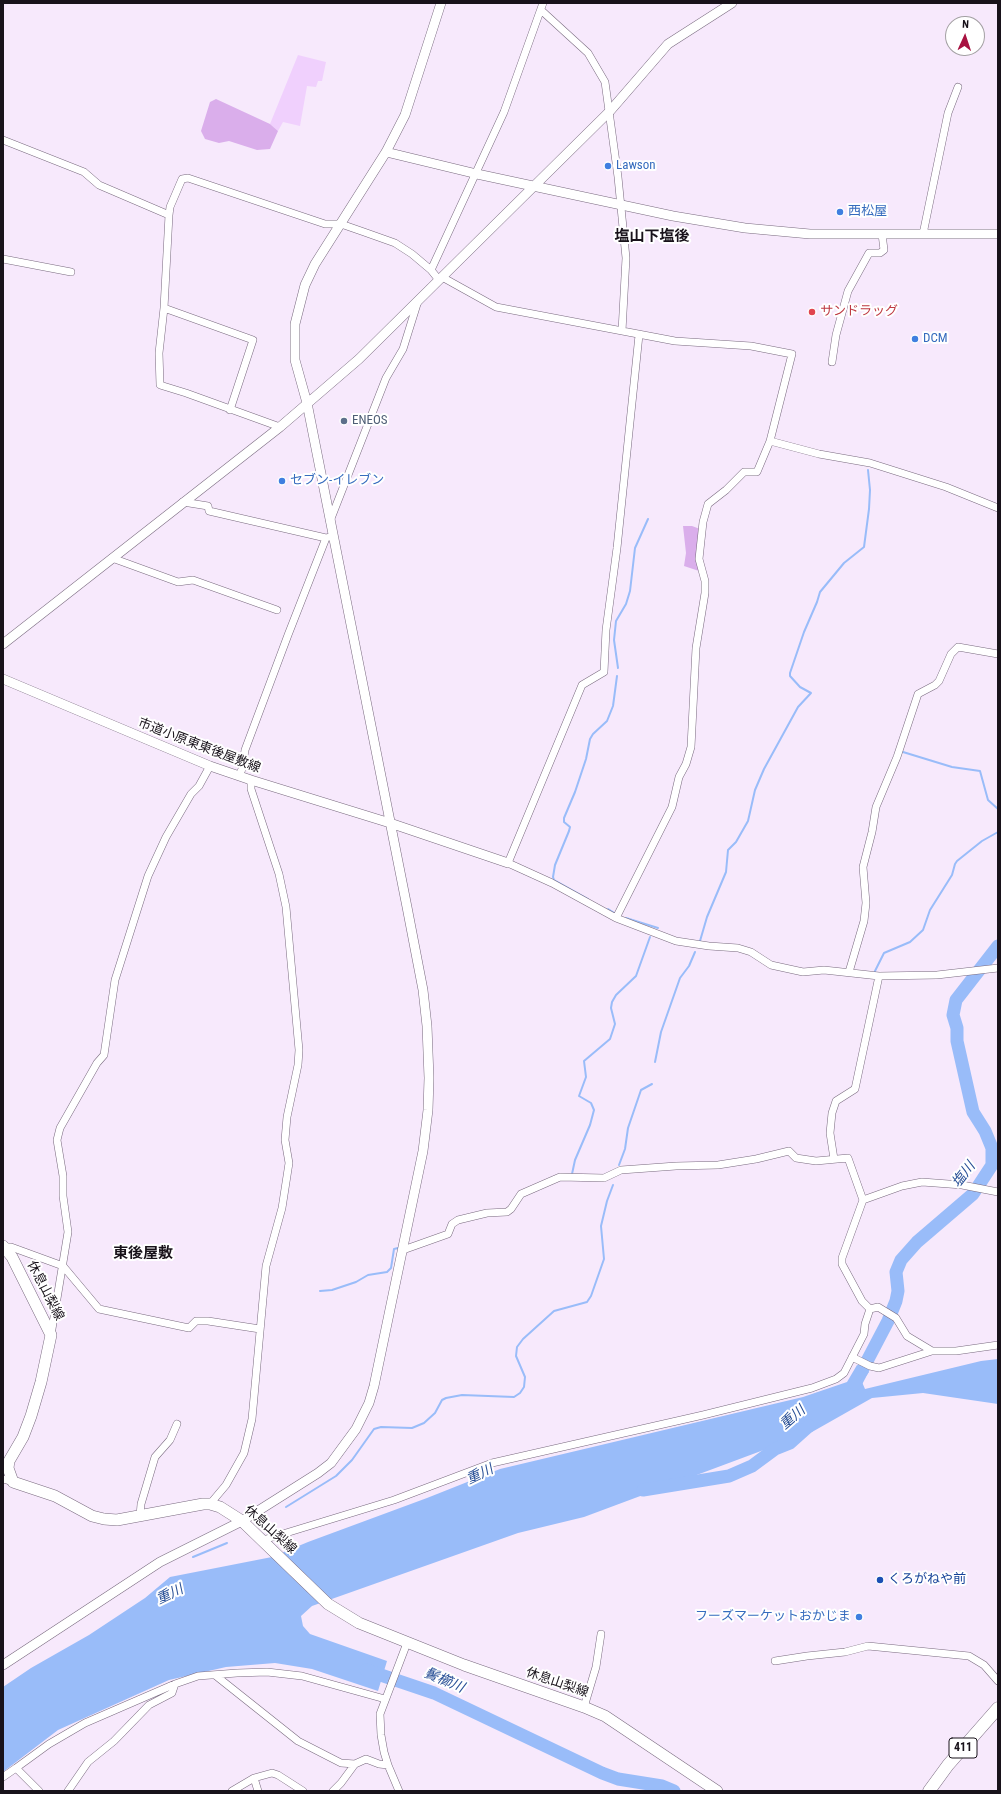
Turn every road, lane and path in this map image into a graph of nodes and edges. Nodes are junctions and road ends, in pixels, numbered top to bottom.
1 (441, 3) edge
2 (543, 3) edge
3 (732, 3) edge
4 (542, 11) junction
5 (958, 87) dead end
6 (610, 111) junction
7 (3, 140) edge
8 (386, 152) junction
9 (477, 174) junction
10 (535, 185) junction
11 (621, 205) junction
12 (169, 215) junction
13 (341, 224) junction
14 (882, 234) junction
15 (923, 234) junction
16 (998, 234) edge
17 (3, 259) edge
18 (431, 270) junction
19 (71, 272) dead end
20 (441, 278) junction
21 (418, 301) junction
22 (164, 308) junction
23 (622, 331) junction
24 (639, 335) junction
25 (832, 362) dead end
26 (307, 403) junction
27 (230, 410) junction
28 (280, 426) junction
29 (770, 441) junction
30 (183, 502) junction
31 (998, 508) edge
32 (330, 521) junction
33 (329, 537) junction
34 (112, 558) junction
35 (277, 610) dead end
36 (3, 644) edge
37 (998, 654) edge
38 (3, 679) edge
39 (210, 766) junction
40 (239, 776) junction
41 (251, 780) junction
42 (390, 823) junction
43 (508, 863) junction
44 (617, 915) junction
45 (998, 968) edge
46 (849, 972) junction
47 (879, 976) junction
48 (834, 1159) junction
49 (998, 1192) edge
50 (863, 1200) junction
51 (3, 1246) edge
52 (403, 1250) junction
53 (63, 1266) junction
54 (874, 1308) junction
55 (260, 1329) junction
56 (51, 1335) junction
57 (998, 1345) edge
58 (932, 1351) junction
59 (852, 1357) junction
60 (177, 1424) dead end
61 (8, 1481) edge
62 (210, 1504) junction
63 (140, 1516) junction
64 (242, 1522) junction
65 (264, 1542) junction
66 (601, 1634) dead end
67 (407, 1643) junction
68 (775, 1662) dead end
69 (3, 1665) edge
70 (215, 1675) junction
71 (998, 1681) edge
72 (175, 1684) junction
73 (385, 1699) junction
74 (584, 1707) junction
75 (998, 1708) edge
76 (354, 1764) junction
77 (388, 1765) junction
78 (16, 1768) junction
79 (3, 1777) edge
80 (254, 1778) junction
81 (39, 1791) edge
82 (68, 1791) edge
83 (232, 1791) edge
84 (258, 1791) edge
85 (303, 1791) edge
86 (333, 1791) edge
87 (399, 1791) edge
88 (717, 1791) edge
89 (930, 1791) edge

1 - 8 street
2 - 4 street
3 - 6 street
4 - 6 street
4 - 9 street
5 - 15 street
6 - 10 street
6 - 11 street
7 - 12 street
8 - 9 street
8 - 13 street
9 - 10 street
9 - 18 street
10 - 11 street
10 - 20 street
11 - 14 street
11 - 23 street
12 - 13 street
12 - 22 street
13 - 18 street
13 - 26 street
14 - 15 street
14 - 25 street
15 - 16 street
17 - 19 street
18 - 20 street
20 - 21 street
20 - 23 street
21 - 26 street
21 - 32 street
22 - 27 street
22 - 27 street
23 - 24 street
24 - 29 street
24 - 43 street
26 - 28 street
26 - 32 street
27 - 28 street
28 - 30 street
29 - 31 street
29 - 44 street
30 - 33 street
30 - 34 street
32 - 33 street
33 - 40 street
33 - 42 street
34 - 35 street
34 - 36 street
37 - 46 street
38 - 39 street, 市道小原東東後屋敷線
39 - 40 street, 市道小原東東後屋敷線
39 - 53 street
40 - 41 street, 市道小原東東後屋敷線
41 - 42 street, 市道小原東東後屋敷線
41 - 55 street
42 - 43 street, 市道小原東東後屋敷線
42 - 52 street
43 - 44 street
44 - 46 street
45 - 47 street
46 - 47 street
47 - 48 street
48 - 50 street
48 - 52 street
49 - 50 street
50 - 54 street
51 - 53 street
51 - 56 main road, 休息山梨線
52 - 64 street
53 - 55 street
53 - 56 street
54 - 58 street
54 - 59 street
55 - 62 street
56 - 61 main road, 休息山梨線
57 - 58 street
58 - 59 street
59 - 65 street
60 - 63 street
61 - 63 main road, 休息山梨線
62 - 63 main road, 休息山梨線
62 - 64 main road, 休息山梨線
64 - 65 main road, 休息山梨線
64 - 69 street
65 - 67 main road, 休息山梨線
66 - 74 street
67 - 73 street
67 - 74 main road, 休息山梨線
68 - 71 street
70 - 72 street
70 - 73 street
70 - 76 street
72 - 78 street
72 - 82 street
73 - 77 street
74 - 88 main road, 休息山梨線
75 - 89 highway, 411
76 - 77 street
76 - 86 street
77 - 87 street
78 - 79 street
78 - 81 street
80 - 83 street
80 - 84 street
80 - 85 street

